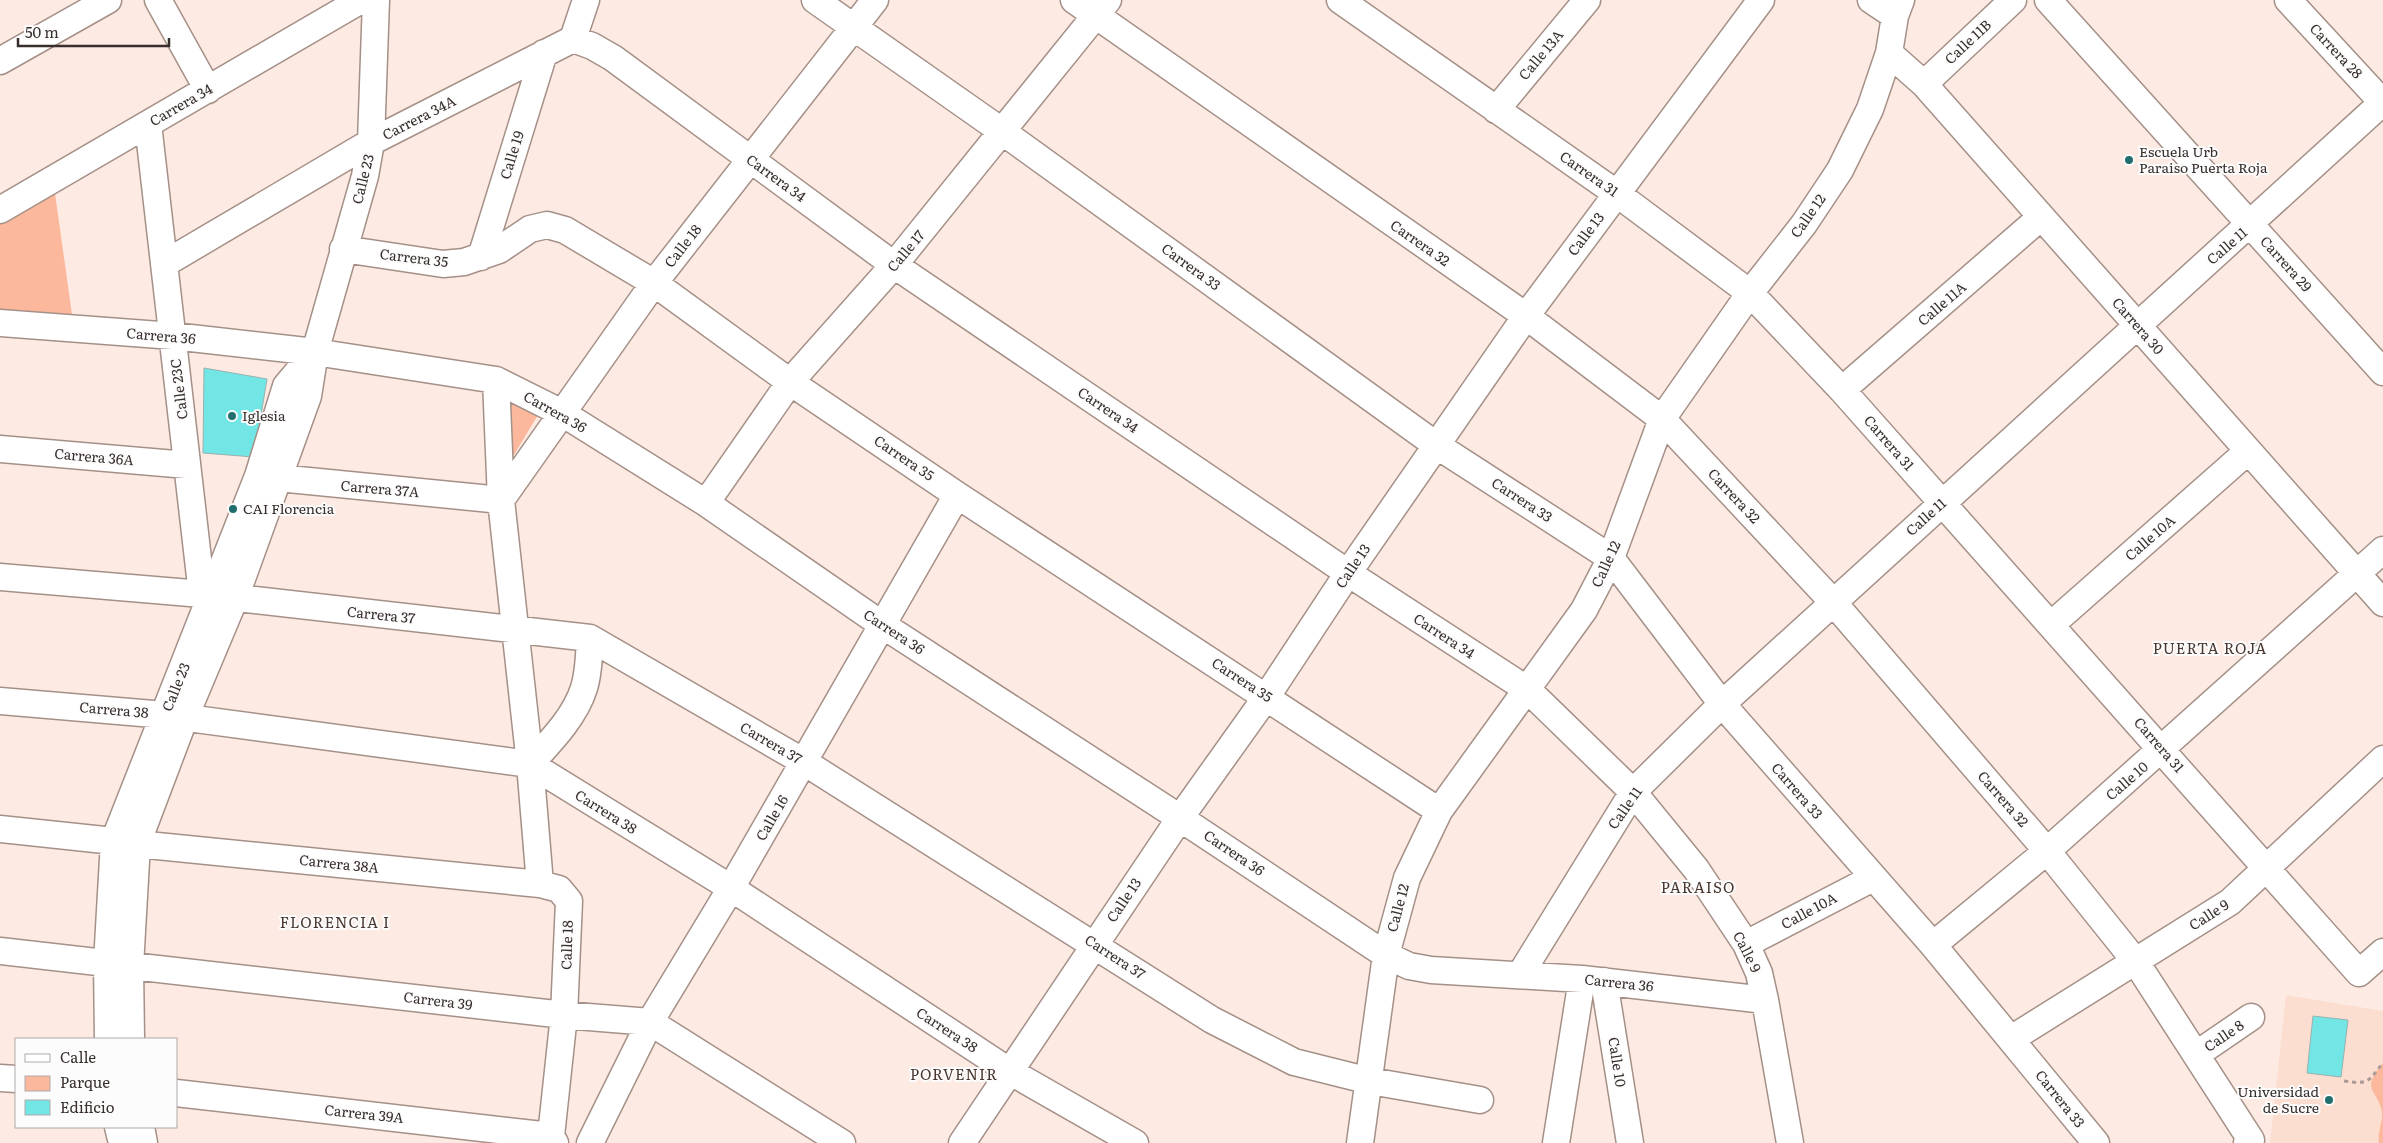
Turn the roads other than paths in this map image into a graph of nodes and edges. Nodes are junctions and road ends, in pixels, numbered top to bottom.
1 (108, 0) edge
2 (158, 0) edge
3 (361, 0) edge
4 (376, 0) edge
5 (586, 0) edge
6 (815, 0) edge
7 (875, 0) edge
8 (1074, 0) edge
9 (1340, 0) edge
10 (1587, 0) edge
11 (1761, 0) edge
12 (1871, 0) edge
13 (2013, 0) edge
14 (2048, 0) edge
15 (2288, 0) edge
16 (1102, 8) edge
17 (1898, 8) edge
18 (854, 28) junction
19 (573, 39) junction
20 (1889, 53) junction
21 (544, 54) junction
22 (0, 61) edge
23 (1924, 84) junction
24 (208, 90) junction
25 (2383, 103) edge
26 (1496, 110) junction
27 (148, 124) junction
28 (1003, 132) junction
29 (371, 142) junction
30 (752, 160) junction
31 (1616, 194) junction
32 (0, 210) edge
33 (2041, 217) junction
34 (2251, 225) junction
35 (343, 248) junction
36 (481, 257) junction
37 (164, 264) junction
38 (894, 265) junction
39 (654, 283) junction
40 (1750, 293) junction
41 (1526, 316) junction
42 (0, 323) edge
43 (2137, 324) junction
44 (173, 336) junction
45 (315, 352) junction
46 (2383, 372) edge
47 (496, 380) junction
48 (790, 382) junction
49 (1842, 390) junction
50 (562, 413) junction
51 (1662, 419) junction
52 (1436, 445) junction
53 (0, 449) edge
54 (2248, 452) junction
55 (188, 466) junction
56 (268, 478) junction
57 (957, 494) junction
58 (502, 500) junction
59 (706, 503) junction
60 (1942, 503) junction
61 (2383, 550) edge
62 (1611, 558) junction
63 (1348, 573) junction
64 (2356, 573) junction
65 (0, 576) edge
66 (217, 596) junction
67 (1833, 602) junction
68 (2383, 603) edge
69 (881, 624) junction
70 (2052, 624) junction
71 (516, 630) junction
72 (590, 638) junction
73 (1528, 690) junction
74 (1267, 696) junction
75 (0, 701) edge
76 (1722, 704) junction
77 (175, 716) junction
78 (2163, 750) junction
79 (2383, 759) edge
80 (804, 762) junction
81 (530, 764) junction
82 (1633, 792) junction
83 (1439, 811) junction
84 (1180, 818) junction
85 (0, 829) edge
86 (126, 842) junction
87 (2047, 851) junction
88 (2267, 868) junction
89 (1872, 878) junction
90 (540, 884) junction
91 (731, 888) junction
92 (1094, 944) junction
93 (1746, 944) junction
94 (1933, 946) junction
95 (0, 951) edge
96 (2383, 952) edge
97 (1386, 955) junction
98 (2136, 962) junction
99 (119, 965) junction
100 (1520, 975) junction
101 (1593, 980) junction
102 (1765, 1000) junction
103 (564, 1016) junction
104 (2252, 1018) dead end
105 (650, 1022) junction
106 (108, 1038) edge
107 (131, 1038) edge
108 (2011, 1039) junction
109 (2196, 1054) junction
110 (1009, 1071) junction
111 (0, 1078) edge
112 (15, 1079) edge
113 (1370, 1080) junction
114 (178, 1093) edge
115 (1480, 1100) dead end
116 (118, 1128) edge
117 (140, 1128) edge
118 (553, 1139) edge
119 (2249, 1142) edge
120 (122, 1143) edge
121 (144, 1143) edge
122 (590, 1143) edge
123 (842, 1143) edge
124 (962, 1143) edge
125 (1135, 1143) edge
126 (1360, 1143) edge
127 (1556, 1143) edge
128 (1630, 1143) edge
129 (1790, 1143) edge
130 (2096, 1143) edge

1 - 22 street
2 - 24 street
3 - 24 street, Carrera 34
4 - 29 street, Calle 23
5 - 19 street
6 - 18 street, Carrera 33
7 - 18 street, Calle 18
8 - 16 street, Carrera 32
9 - 26 street, Carrera 31
10 - 26 street, Calle 13A
11 - 31 street, Calle 13
12 - 17 street
13 - 23 street, Calle 11B
14 - 34 street, Carrera 29
15 - 25 street, Carrera 28
16 - 28 street, Calle 17
16 - 41 street, Carrera 32
17 - 20 street, Calle 12
18 - 28 street, Carrera 33
18 - 30 street, Calle 18
19 - 21 street, Carrera 34A
19 - 30 street, Carrera 34
20 - 23 street, Carrera 30
20 - 40 street, Calle 12
21 - 29 street, Carrera 34A
21 - 36 street, Calle 19
23 - 33 street, Carrera 30
24 - 27 street, Carrera 34
25 - 34 street, Calle 11
26 - 31 street, Carrera 31
27 - 32 street, Carrera 34
27 - 37 street, Calle 23C
28 - 38 street, Calle 17
28 - 52 street, Carrera 33
29 - 35 street, Calle 23
29 - 37 street, Carrera 34A
30 - 38 street, Carrera 34
30 - 39 street, Calle 18
31 - 40 street, Carrera 31
31 - 41 street, Calle 13
33 - 43 street, Carrera 30
33 - 49 street, Calle 11A
34 - 43 street, Calle 11
34 - 46 street, Carrera 29
35 - 36 street, Carrera 35
35 - 45 street, Calle 23
36 - 39 street, Carrera 35
37 - 44 street, Calle 23C
38 - 48 street, Calle 17
38 - 63 street, Carrera 34
39 - 48 street, Carrera 35
39 - 50 street, Calle 18
40 - 49 street, Carrera 31
40 - 51 street, Calle 12
41 - 51 street, Carrera 32
41 - 52 street, Calle 13
42 - 44 street, Carrera 36
43 - 54 street, Carrera 30
43 - 60 street, Calle 11
44 - 45 street, Carrera 36
44 - 55 street, Calle 23C
45 - 47 street, Carrera 36
45 - 56 street, Calle 23
47 - 50 street, Carrera 36
47 - 58 street
48 - 57 street, Carrera 35
48 - 59 street, Calle 17
49 - 60 street, Carrera 31
50 - 58 street, Calle 18
50 - 59 street, Carrera 36
51 - 62 street, Calle 12
51 - 67 street, Carrera 32
52 - 62 street, Carrera 33
52 - 63 street, Calle 13
53 - 55 street, Carrera 36A
54 - 64 street, Carrera 30
54 - 70 street, Calle 10A
55 - 66 street, Calle 23C
56 - 58 street, Carrera 37A
56 - 66 street, Calle 23
57 - 69 street, Calle 16
57 - 74 street, Carrera 35
58 - 71 street
59 - 69 street, Carrera 36
60 - 67 street, Calle 11
60 - 70 street, Carrera 31
61 - 64 street, Calle 10
62 - 73 street, Calle 12
62 - 76 street, Carrera 33
63 - 73 street, Carrera 34
63 - 74 street, Calle 13
64 - 68 street, Carrera 30
64 - 78 street, Calle 10
65 - 66 street, Carrera 37
66 - 71 street, Carrera 37
66 - 77 street, Calle 23
67 - 76 street, Calle 11
67 - 87 street, Carrera 32
69 - 80 street, Calle 16
69 - 84 street, Carrera 36
70 - 78 street, Carrera 31
71 - 72 street, Carrera 37
71 - 81 street
72 - 80 street, Carrera 37
72 - 81 street
73 - 82 street, Carrera 34
73 - 83 street, Calle 12
74 - 83 street, Carrera 35
74 - 84 street, Calle 13
75 - 77 street, Carrera 38
76 - 82 street, Calle 11
76 - 89 street, Carrera 33
77 - 81 street, Carrera 38
77 - 86 street, Calle 23
78 - 87 street, Calle 10
78 - 88 street, Carrera 31
79 - 88 street, Calle 9
80 - 91 street, Calle 16
80 - 92 street, Carrera 37
81 - 90 street
81 - 91 street, Carrera 38
82 - 93 street, Calle 9
82 - 100 street, Calle 11
83 - 97 street, Calle 12
84 - 92 street, Calle 13
84 - 97 street, Carrera 36
85 - 86 street, Carrera 38A
86 - 90 street, Carrera 38A
86 - 99 street, Calle 23
87 - 94 street, Calle 10
87 - 98 street, Carrera 32
88 - 96 street, Carrera 31
88 - 98 street, Calle 9
89 - 93 street, Calle 10A
89 - 94 street, Carrera 33
90 - 103 street, Calle 18
91 - 105 street, Calle 16
91 - 110 street, Carrera 38
92 - 110 street, Calle 13
92 - 113 street, Carrera 37
93 - 102 street, Calle 9
94 - 108 street, Carrera 33
95 - 99 street, Carrera 39
97 - 100 street, Carrera 36
97 - 113 street, Calle 12
98 - 108 street, Calle 9
98 - 109 street, Carrera 32
99 - 103 street, Carrera 39
99 - 106 street, Calle 23
99 - 107 street, Calle 23
100 - 101 street, Carrera 36
101 - 102 street, Carrera 36
101 - 127 street
101 - 128 street, Calle 10
102 - 129 street, Calle 9
103 - 105 street, Carrera 39
103 - 118 street, Calle 18
104 - 109 street, Calle 8
105 - 122 street, Calle 16
105 - 123 street, Carrera 39
108 - 130 street, Carrera 33
109 - 119 street, Carrera 32
110 - 124 street, Calle 13
110 - 125 street, Carrera 38
111 - 112 street
113 - 115 street, Carrera 37
113 - 126 street, Calle 12
114 - 118 street, Carrera 39A
116 - 120 street
117 - 121 street

